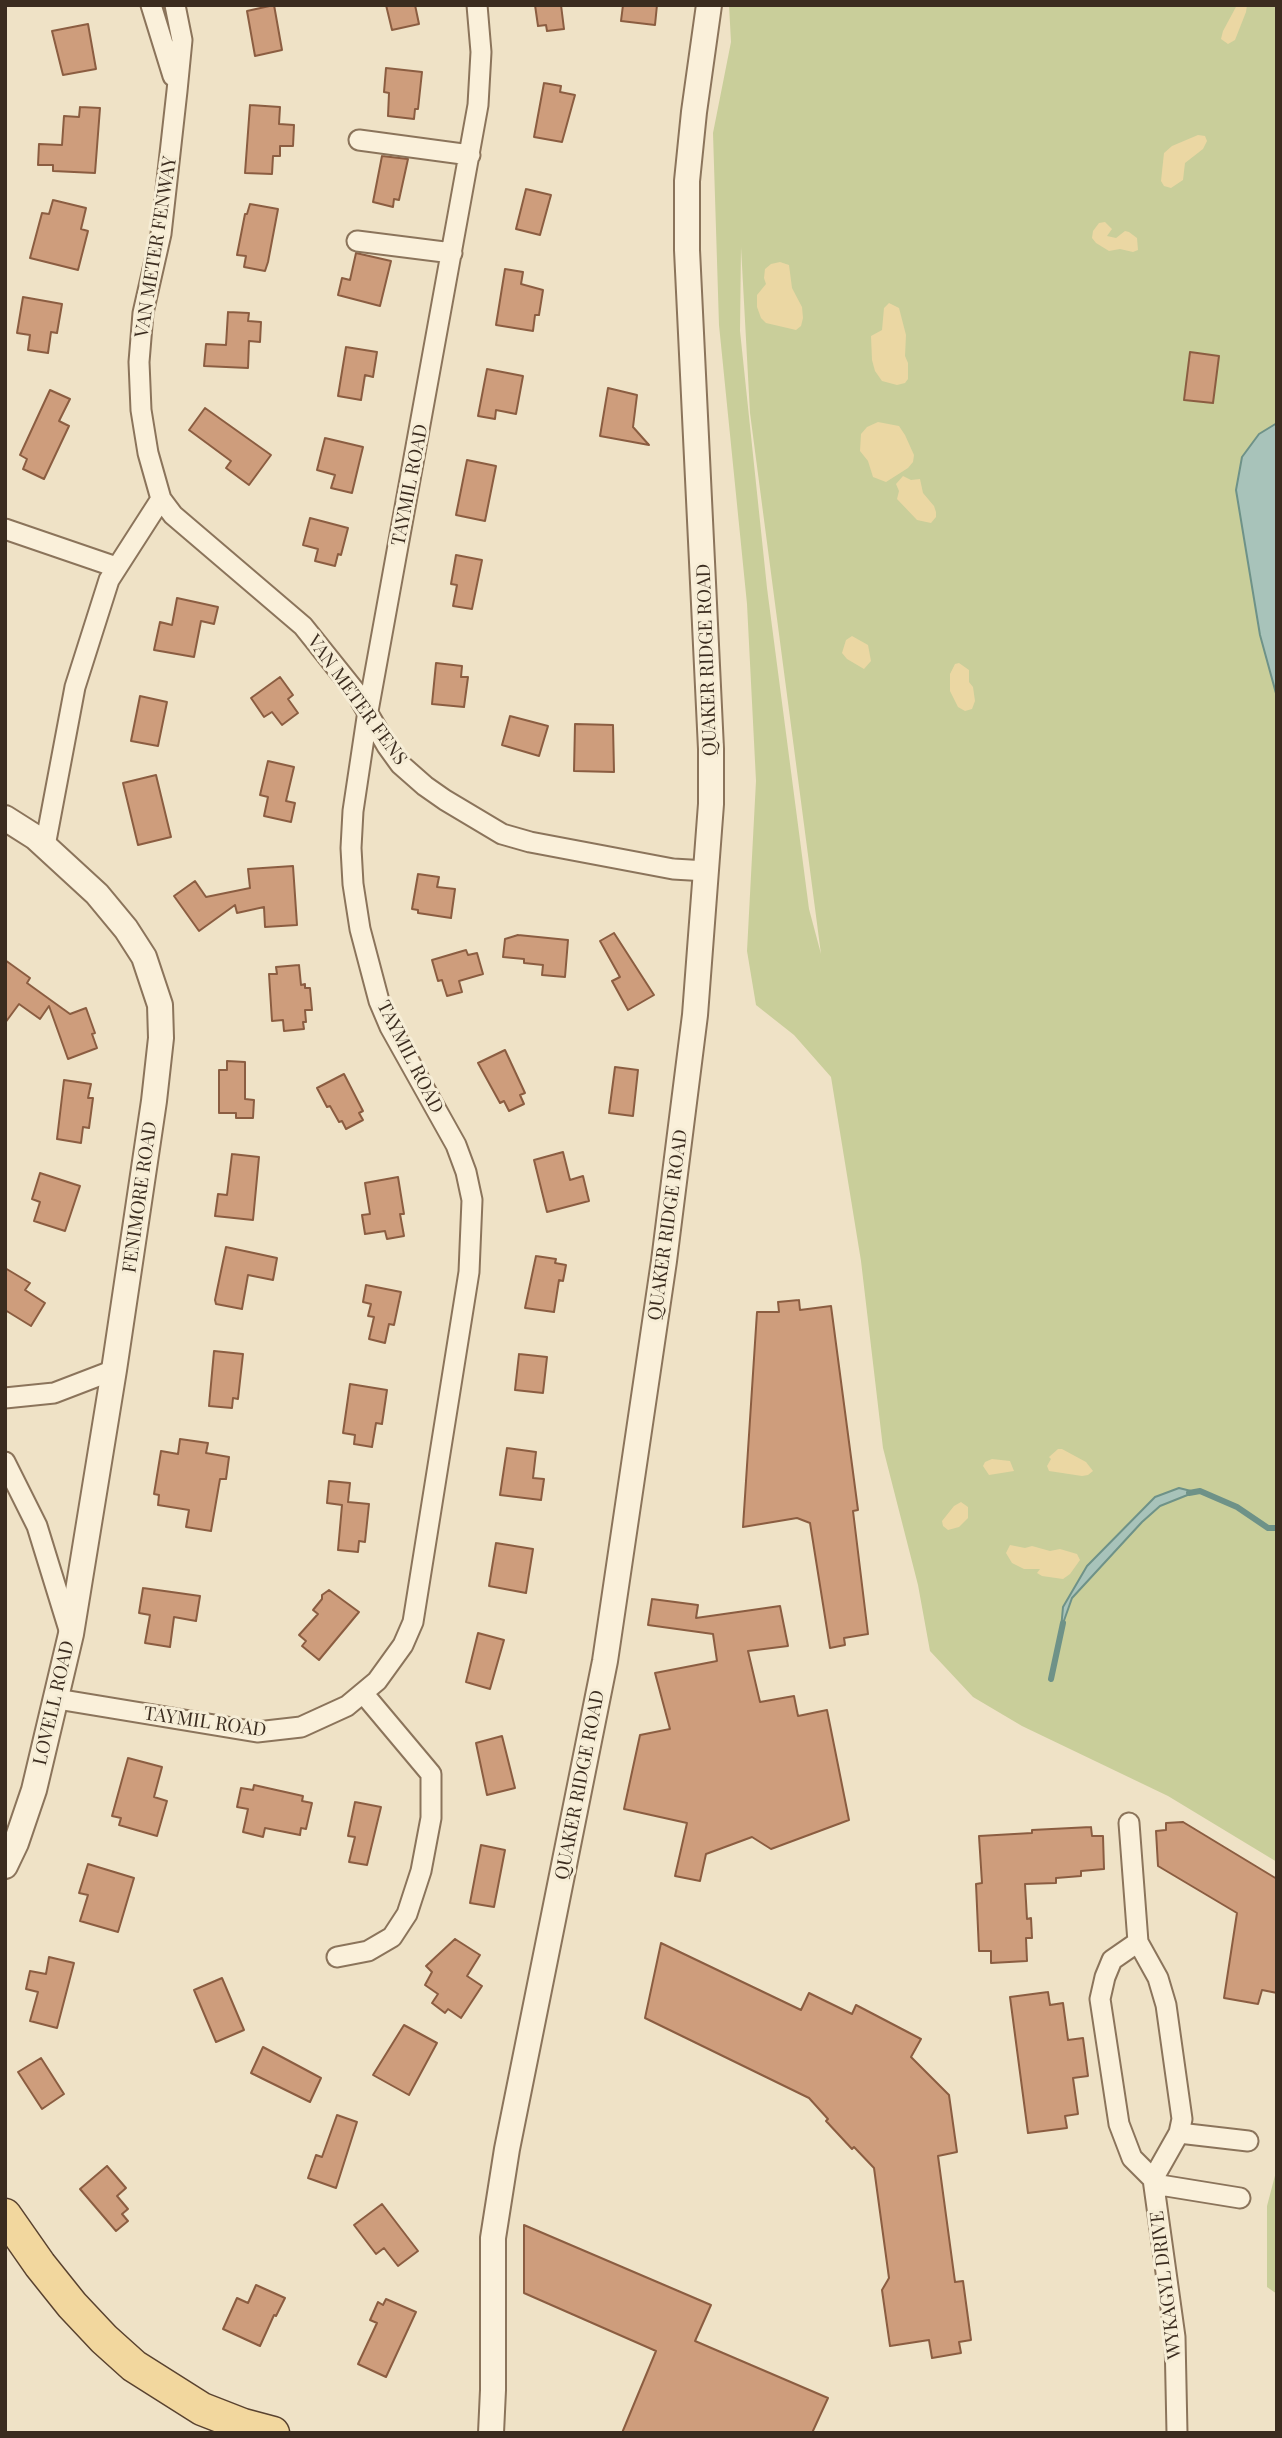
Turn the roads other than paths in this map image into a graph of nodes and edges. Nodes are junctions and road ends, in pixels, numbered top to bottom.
1 (151, 5) edge
2 (175, 5) edge
3 (477, 5) edge
4 (709, 5) edge
5 (177, 91) junction
6 (359, 140) dead end
7 (470, 155) junction
8 (357, 241) dead end
9 (452, 253) junction
10 (161, 499) junction
11 (5, 529) edge
12 (116, 567) junction
13 (368, 711) junction
14 (5, 818) edge
15 (44, 846) junction
16 (707, 871) junction
17 (114, 1370) junction
18 (5, 1398) edge
19 (5, 1462) edge
20 (71, 1634) junction
21 (363, 1693) junction
22 (57, 1699) junction
23 (1129, 1823) dead end
24 (5, 1866) edge
25 (1138, 1942) junction
26 (337, 1957) dead end
27 (1179, 2133) junction
28 (1248, 2141) dead end
29 (1154, 2182) junction
30 (1240, 2199) dead end
31 (5, 2215) edge
32 (273, 2433) edge
33 (491, 2433) edge
34 (1177, 2433) edge

1 - 5 street, VAN METER FENWAY
2 - 5 street
3 - 7 street, TAYMIL ROAD
4 - 16 street, QUAKER RIDGE ROAD
5 - 10 street, VAN METER FENWAY
6 - 7 street
7 - 9 street, TAYMIL ROAD
8 - 9 street
9 - 13 street, TAYMIL ROAD
10 - 12 street
10 - 13 street, VAN METER FENS
11 - 12 street
12 - 15 street
13 - 16 street, VAN METER FENS
13 - 21 street, TAYMIL ROAD
14 - 15 street, FENIMORE ROAD
15 - 17 street, FENIMORE ROAD
16 - 33 street, QUAKER RIDGE ROAD
17 - 18 street
17 - 20 street, FENIMORE ROAD
19 - 20 street, LOVELL ROAD
20 - 22 street, LOVELL ROAD
21 - 22 street, TAYMIL ROAD
21 - 26 street
22 - 24 street, LOVELL ROAD
23 - 25 street
25 - 27 street
25 - 29 street
27 - 28 street
27 - 29 street
29 - 30 street
29 - 34 street, WYKAGYL DRIVE
31 - 32 main road

